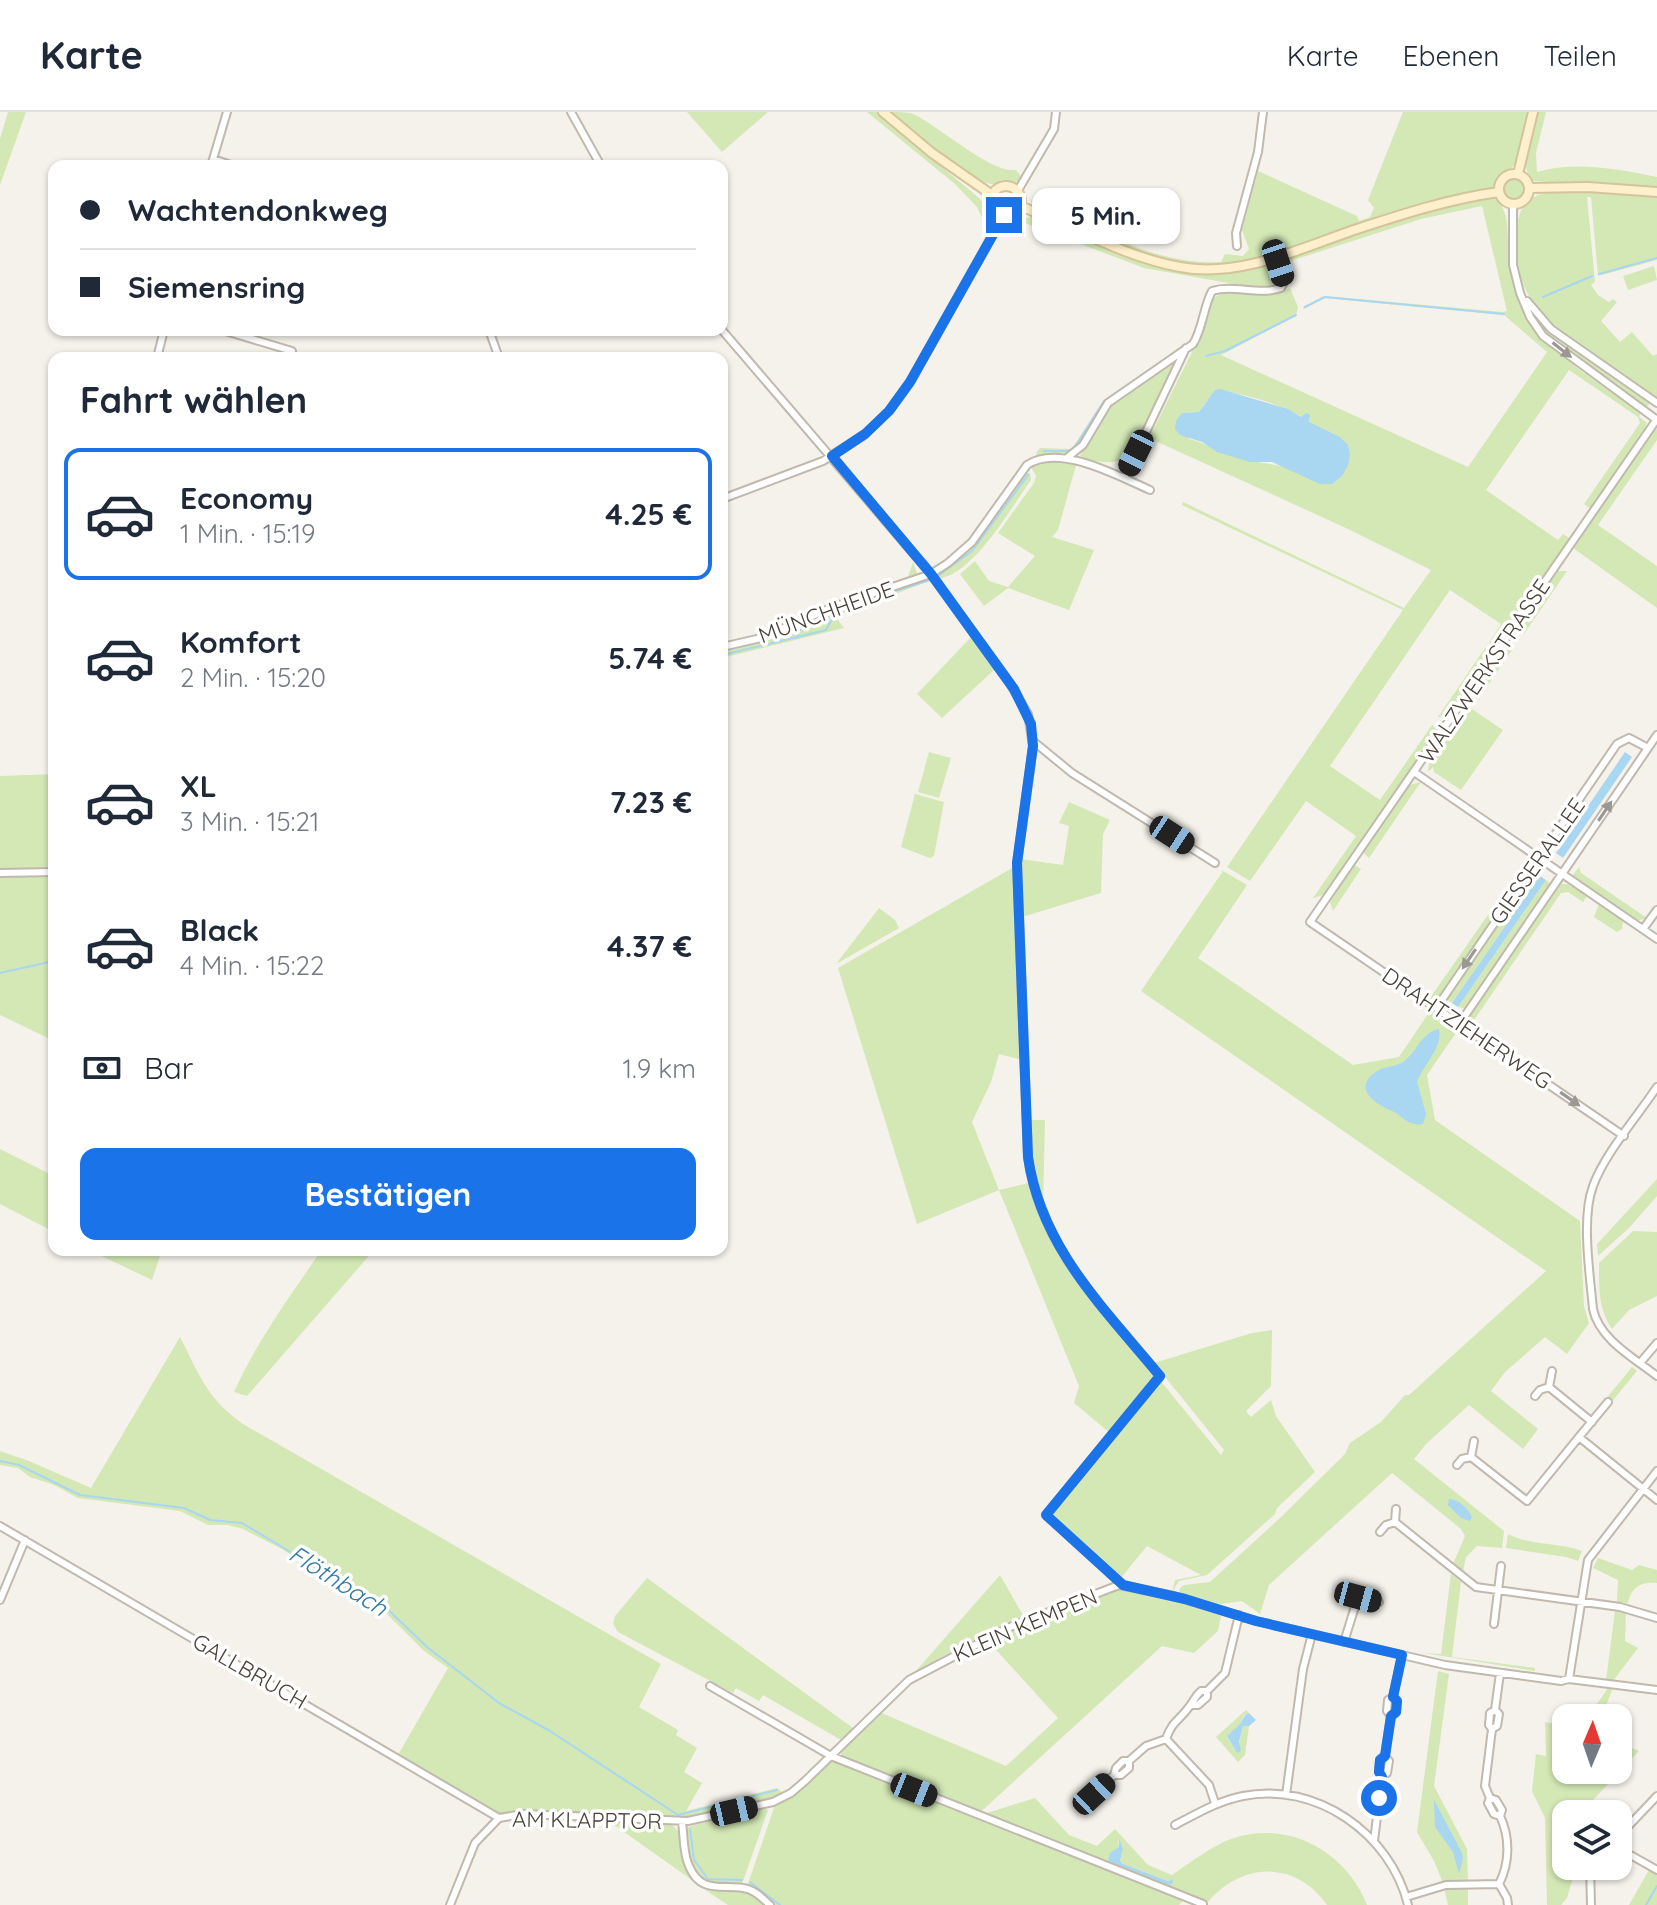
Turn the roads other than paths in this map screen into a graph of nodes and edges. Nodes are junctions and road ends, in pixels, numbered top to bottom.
1 (227, 112) edge
2 (571, 112) edge
3 (883, 112) edge
4 (1056, 112) edge
5 (1263, 112) edge
6 (1533, 112) edge
7 (213, 160) edge
8 (598, 160) edge
9 (1518, 174) junction
10 (1530, 188) junction
11 (1017, 192) junction
12 (1499, 192) junction
13 (1657, 192) edge
14 (992, 195) junction
15 (1513, 205) junction
16 (1020, 206) junction
17 (1004, 215) junction
18 (1237, 246) dead end
19 (1276, 257) junction
20 (1519, 288) junction
21 (242, 336) edge
22 (727, 336) edge
23 (1186, 348) junction
24 (292, 351) dead end
25 (1657, 403) edge
26 (1657, 420) edge
27 (832, 456) junction
28 (1068, 457) junction
29 (1124, 478) junction
30 (1150, 490) dead end
31 (728, 497) edge
32 (931, 574) junction
33 (728, 646) edge
34 (1657, 735) edge
35 (1033, 741) junction
36 (1648, 748) junction
37 (1414, 772) junction
38 (1539, 858) junction
39 (1215, 863) dead end
40 (48, 872) edge
41 (0, 873) edge
42 (1562, 874) junction
43 (1657, 910) edge
44 (1310, 922) joint
45 (1643, 929) junction
46 (1657, 939) edge
47 (1437, 1007) junction
48 (1460, 1023) junction
49 (1657, 1087) edge
50 (1624, 1136) junction
51 (1657, 1343) edge
52 (1640, 1363) junction
53 (1552, 1371) dead end
54 (1657, 1376) edge
55 (1549, 1387) junction
56 (1535, 1396) dead end
57 (1608, 1402) dead end
58 (1592, 1422) junction
59 (1579, 1437) junction
60 (1474, 1441) dead end
61 (1471, 1457) junction
62 (1457, 1465) dead end
63 (1657, 1471) edge
64 (1643, 1489) junction
65 (1657, 1500) edge
66 (1396, 1509) dead end
67 (1395, 1522) junction
68 (0, 1526) edge
69 (1380, 1532) dead end
70 (25, 1540) junction
71 (1501, 1566) dead end
72 (1123, 1585) junction
73 (1498, 1591) junction
74 (0, 1600) edge
75 (1379, 1602) dead end
76 (1580, 1602) junction
77 (1239, 1615) junction
78 (1657, 1618) edge
79 (1494, 1624) dead end
80 (1312, 1634) junction
81 (1344, 1642) junction
82 (1402, 1655) junction
83 (1500, 1673) junction
84 (1569, 1679) junction
85 (710, 1686) dead end
86 (1657, 1690) edge
87 (1166, 1739) junction
88 (831, 1756) junction
89 (1094, 1794) dead end
90 (1286, 1795) junction
91 (1657, 1796) edge
92 (1215, 1803) junction
93 (499, 1818) junction
94 (682, 1822) junction
95 (1632, 1822) edge
96 (1175, 1825) dead end
97 (1374, 1841) junction
98 (1632, 1856) edge
99 (1657, 1870) edge
100 (1590, 1880) edge
101 (1499, 1884) junction
102 (1406, 1897) junction
103 (1203, 1904) edge
104 (450, 1905) edge
105 (770, 1905) edge
106 (1408, 1905) edge
107 (1508, 1905) edge
108 (1591, 1905) edge

1 - 7 street
2 - 8 street
3 - 14 street
4 - 11 street
5 - 18 street
6 - 9 street
9 - 10 street
9 - 12 street
10 - 13 street
10 - 15 street
11 - 14 street
11 - 16 street
12 - 15 street
12 - 19 street
14 - 17 street
15 - 20 street
16 - 17 street
16 - 19 street
17 - 27 street
19 - 23 street
20 - 25 street
20 -> 26 street
21 - 24 street
22 - 27 street
23 - 28 street
23 - 29 street
26 - 37 street, WALZWERKSTRASSE
27 - 31 street
27 - 32 street
28 - 29 street, MÜNCHHEIDE
28 - 32 street, MÜNCHHEIDE
29 - 30 street, MÜNCHHEIDE
32 - 33 street, MÜNCHHEIDE
32 - 35 street
34 - 36 street, GIESSERALLEE
35 - 39 street
35 - 72 street
36 - 38 street, GIESSERALLEE
42 -> 36 street, GIESSERALLEE
37 - 38 street
37 - 44 street, WALZWERKSTRASSE
38 - 42 street
38 -> 47 street, GIESSERALLEE
40 - 41 street
42 - 45 street
42 - 48 street, GIESSERALLEE
43 - 45 street
44 - 47 street, DRAHTZIEHERWEG
45 - 46 street
47 - 48 street, DRAHTZIEHERWEG
48 -> 50 street, DRAHTZIEHERWEG
49 - 50 street
50 - 52 street
51 - 52 street
52 - 54 street
53 - 55 street
55 - 56 street
55 - 58 street
57 - 58 street
58 - 59 street
59 - 61 street
59 - 64 street
60 - 61 street
61 - 62 street
63 - 64 street
64 - 65 street
64 - 76 street
66 - 67 street
67 - 69 street
67 - 73 street
68 - 70 street, GALLBRUCH
70 - 74 street
70 - 93 street, GALLBRUCH
71 - 73 street
72 - 77 street, KLEIN KEMPEN
72 - 88 street, KLEIN KEMPEN
73 - 76 street
73 - 79 street
75 - 81 street
76 - 78 street
76 - 84 street
77 - 80 street, KLEIN KEMPEN
77 - 87 street
80 - 81 street, KLEIN KEMPEN
80 - 90 street
81 - 82 street, KLEIN KEMPEN
82 - 83 street, KLEIN KEMPEN
82 - 97 street
83 - 84 street, KLEIN KEMPEN
83 - 101 street
84 - 86 street, KLEIN KEMPEN
85 - 88 street
87 - 89 street
87 - 92 street
88 - 94 street, KLEIN KEMPEN
88 - 103 street
90 - 92 street
90 - 97 street
91 - 95 street
92 - 96 street
93 - 94 street, AM KLAPPTOR
93 - 104 street, AM KLAPPTOR
94 - 105 street
97 - 102 street
98 - 99 street
100 - 108 street
101 - 102 street
101 - 107 street
102 - 106 street

